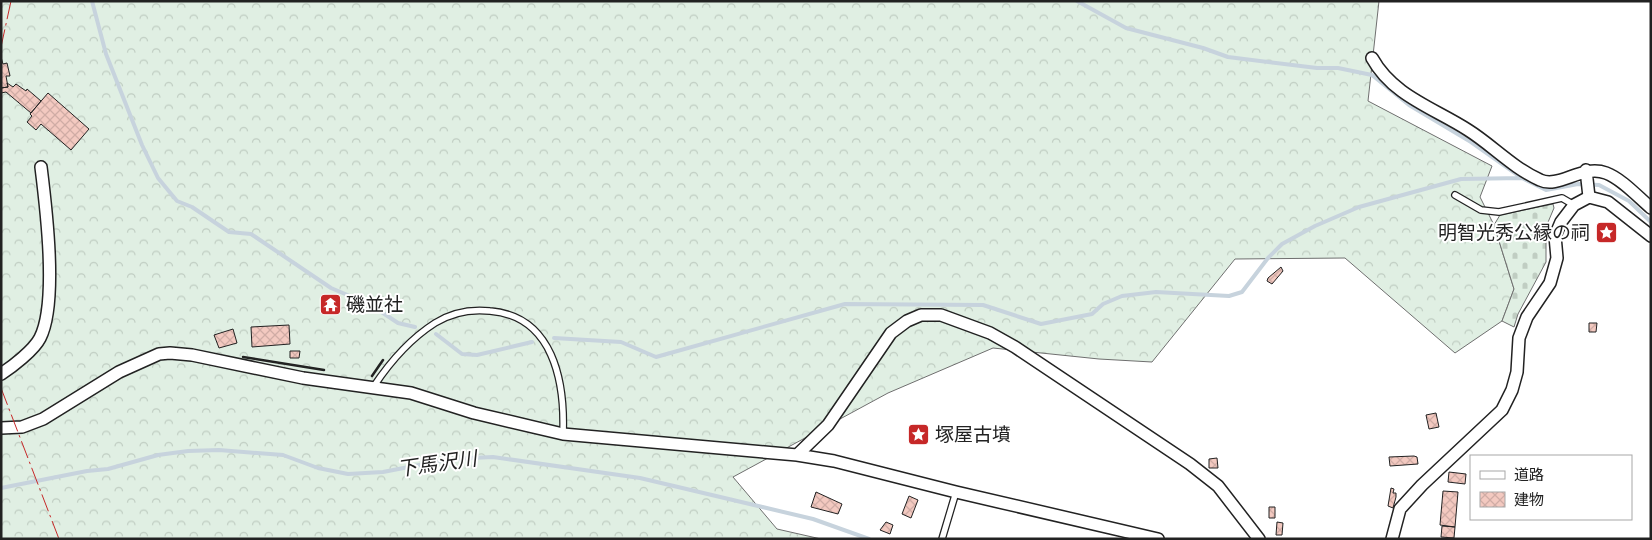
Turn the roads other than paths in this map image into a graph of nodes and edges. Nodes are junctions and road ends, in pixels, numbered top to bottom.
1 (1372, 58) dead end
2 (41, 167) dead end
3 (1587, 174) junction
4 (1589, 194) junction
5 (1455, 195) dead end
6 (1574, 205) junction
7 (1651, 208) edge
8 (1651, 236) edge
9 (1, 374) edge
10 (374, 386) junction
11 (1, 428) edge
12 (563, 434) junction
13 (798, 455) junction
14 (956, 492) junction
15 (942, 539) edge
16 (1158, 539) edge
17 (1258, 539) edge
18 (1392, 539) edge

1 - 3 street
2 - 9 street
3 - 4 street
3 - 7 street
4 - 6 street
4 - 8 street
5 - 6 lane
6 - 18 street
10 - 11 street
10 - 12 street
10 - 12 lane
12 - 13 street
13 - 14 street
13 - 17 street
14 - 15 lane
14 - 16 street

